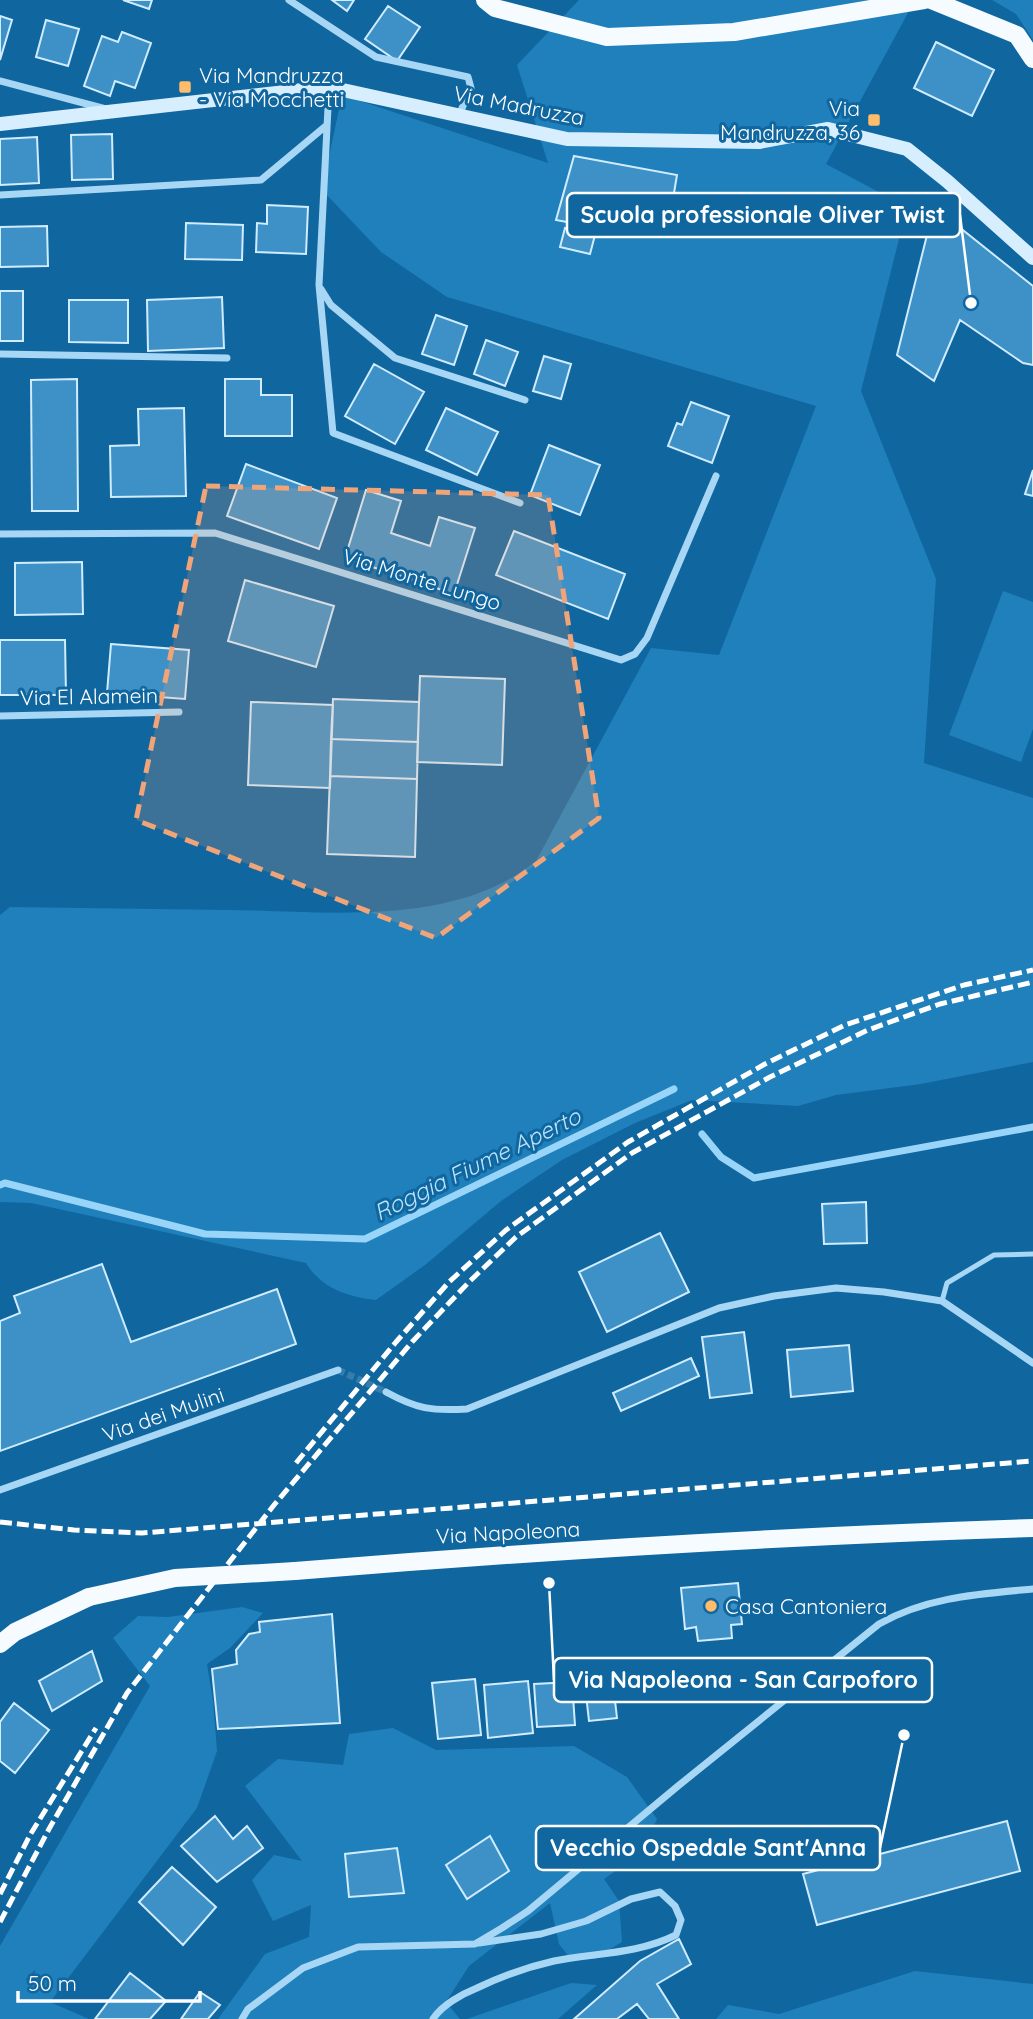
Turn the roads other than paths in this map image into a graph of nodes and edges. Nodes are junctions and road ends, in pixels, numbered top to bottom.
1 (289, 0) edge
2 (485, 0) edge
3 (924, 0) edge
4 (931, 0) edge
5 (1033, 59) edge
6 (0, 81) edge
7 (329, 87) junction
8 (117, 111) junction
9 (459, 115) junction
10 (0, 124) edge
11 (327, 125) junction
12 (0, 195) edge
13 (1033, 258) edge
14 (319, 285) junction
15 (0, 354) edge
16 (227, 358) dead end
17 (525, 400) dead end
18 (716, 476) dead end
19 (520, 502) dead end
20 (0, 534) edge
21 (178, 712) dead end
22 (0, 716) edge
23 (1033, 1254) edge
24 (942, 1301) junction
25 (1033, 1363) edge
26 (338, 1370) tunnel mouth
27 (386, 1392) tunnel mouth
28 (0, 1490) edge
29 (1033, 1528) edge
30 (1033, 1590) edge
31 (0, 1644) edge
32 (475, 1944) junction
33 (242, 2019) edge
34 (433, 2019) edge

1 - 9 street
2 - 3 main road
4 - 5 main road
6 - 8 street
7 - 8 street, Via Madruzza
7 - 9 street, Via Madruzza
7 - 11 street
8 - 10 street, Via Madruzza
9 - 13 street, Via Madruzza
11 - 12 street
11 - 14 street
14 - 17 street
14 - 19 street
15 - 16 street
18 - 20 street, Via Monte Lungo
21 - 22 street, Via El Alamein
23 - 24 lane
24 - 25 street
24 - 27 street
26 - 28 street, Via dei Mulini
29 - 31 main road, Via Napoleona, bridge
30 - 32 street
32 - 33 street
32 - 34 street

